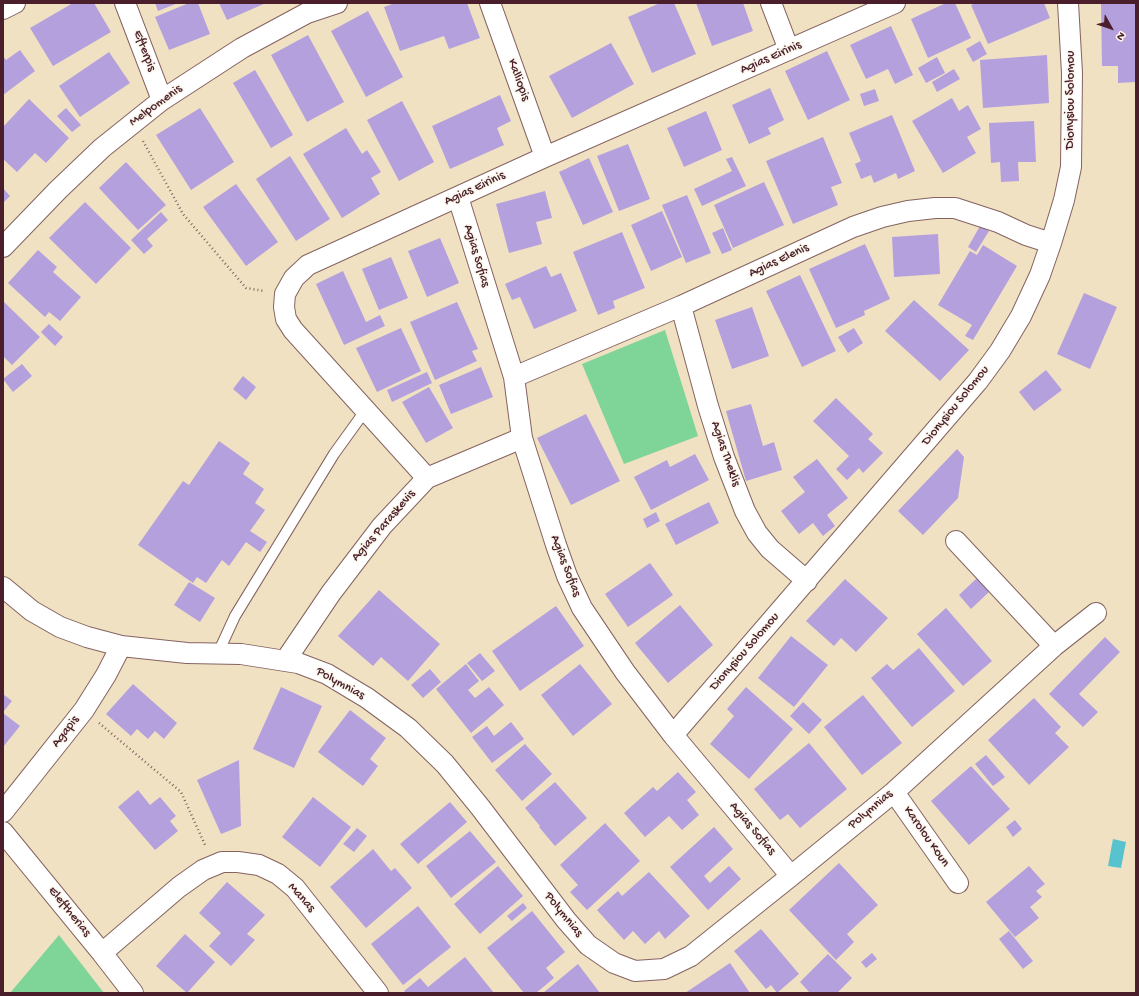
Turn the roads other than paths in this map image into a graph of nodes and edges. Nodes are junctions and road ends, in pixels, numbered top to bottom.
1 (15, 3) edge
2 (125, 3) edge
3 (337, 3) edge
4 (490, 3) edge
5 (771, 3) edge
6 (895, 3) edge
7 (1068, 3) edge
8 (306, 8) edge
9 (3, 9) edge
10 (789, 50) junction
11 (162, 100) junction
12 (545, 157) junction
13 (458, 197) junction
14 (1051, 243) junction
15 (3, 247) edge
16 (681, 306) junction
17 (514, 377) junction
18 (365, 411) junction
19 (522, 438) junction
20 (427, 478) junction
21 (956, 541) dead end
22 (807, 581) junction
23 (3, 587) edge
24 (1096, 612) dead end
25 (120, 646) junction
26 (1054, 646) junction
27 (218, 653) junction
28 (285, 662) junction
29 (674, 735) junction
30 (894, 792) junction
31 (3, 812) edge
32 (3, 832) edge
33 (791, 876) junction
34 (958, 883) dead end
35 (102, 953) junction
36 (133, 993) edge
37 (378, 993) edge

1 - 9 street
2 - 11 street, Efterpis
3 - 8 street, Melpomenis
4 - 12 street, Kalliopis
5 - 10 street
6 - 10 street, Agias Eirinis
7 - 14 street, Dionysiou Solomou
8 - 11 street, Melpomenis
10 - 12 street, Agias Eirinis
11 - 15 street, Melpomenis
12 - 13 street, Agias Eirinis
13 - 17 street, Agias Sofias
13 - 18 street, Agias Eirinis
14 - 16 street, Agias Elenis
14 - 22 street, Dionysiou Solomou
16 - 17 street, Agias Elenis
16 - 22 street, Agias Theklis
17 - 19 street, Agias Sofias
18 - 20 street
18 - 27 lane
19 - 20 street, Agias Paraskevis
19 - 29 street, Agias Sofias
20 - 28 street, Agias Paraskevis
21 - 26 street
22 - 29 street, Dionysiou Solomou
23 - 25 street, Polymnias
24 - 26 street, Polymnias
25 - 27 street, Polymnias
25 - 31 street, Agapis
26 - 30 street, Polymnias
27 - 28 street, Polymnias
28 - 33 street, Polymnias
29 - 33 street, Agias Sofias
30 - 33 street, Polymnias
30 - 34 street, Karolou Koun
32 - 35 street, Eleftherias
35 - 36 street, Eleftherias
35 - 37 street, Manas

